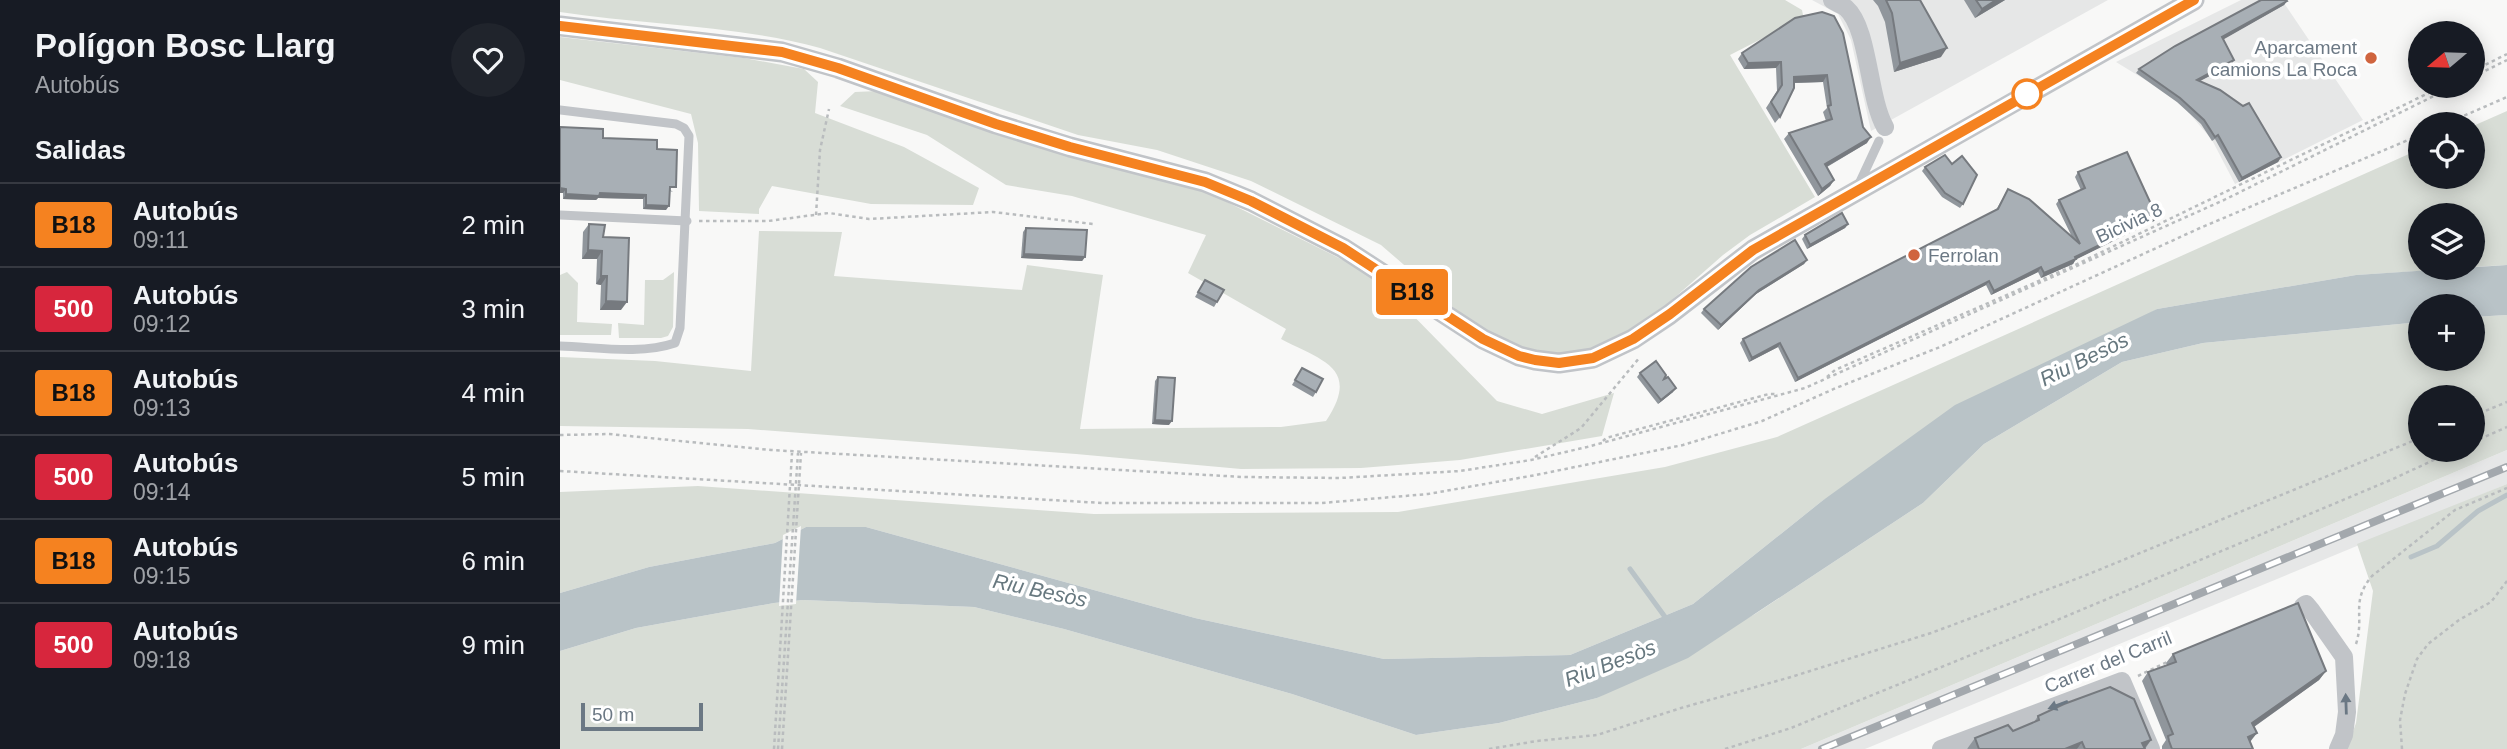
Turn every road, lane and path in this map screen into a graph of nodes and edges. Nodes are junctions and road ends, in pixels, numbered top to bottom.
1 (1832, 0) edge
2 (2194, 0) edge
3 (560, 26) edge
4 (2507, 54) edge
5 (2507, 60) edge
6 (2485, 65) edge
7 (2485, 71) edge
8 (2507, 97) edge
9 (2419, 98) edge
10 (2430, 98) edge
11 (829, 109) dead end
12 (560, 110) edge
13 (2473, 112) edge
14 (1882, 134) joint
15 (2408, 140) edge
16 (1856, 190) junction
17 (560, 215) edge
18 (816, 215) junction
19 (687, 221) junction
20 (1093, 224) dead end
21 (560, 346) edge
22 (1646, 352) dead end
23 (1824, 379) junction
24 (2507, 402) edge
25 (2485, 411) edge
26 (2507, 427) edge
27 (560, 435) edge
28 (2485, 437) edge
29 (2408, 443) edge
30 (792, 452) junction
31 (799, 452) junction
32 (1531, 460) junction
33 (2429, 462) edge
34 (560, 471) edge
35 (2507, 488) edge
36 (2507, 581) edge
37 (2303, 606) edge
38 (2348, 654) junction
39 (2171, 661) edge
40 (2122, 681) junction
41 (778, 749) edge
42 (1489, 749) edge
43 (1725, 749) edge
44 (1941, 749) edge
45 (2151, 749) edge
46 (2338, 749) edge
47 (2402, 749) edge

1 - 14 street
2 - 16 street
3 - 16 street
4 - 6 path
5 - 7 path
8 - 13 path
9 - 23 path, Bicivia 8
10 - 23 path
11 - 18 path
12 - 19 lane
14 - 16 lane
15 - 34 path
17 - 19 lane
18 - 19 path
18 - 20 path
19 - 21 lane
22 - 32 path
23 - 32 path
24 - 25 path
26 - 28 path
27 - 30 path
29 - 42 path
30 - 31 path
30 - 41 path, bridge
31 - 32 path
31 - 41 path, bridge
33 - 43 path
35 - 38 path
36 - 47 path
37 - 38 street
46 -> 38 street
39 - 40 path, Carrer del Carril
40 -> 44 street, Carrer del Carril
40 - 45 street

